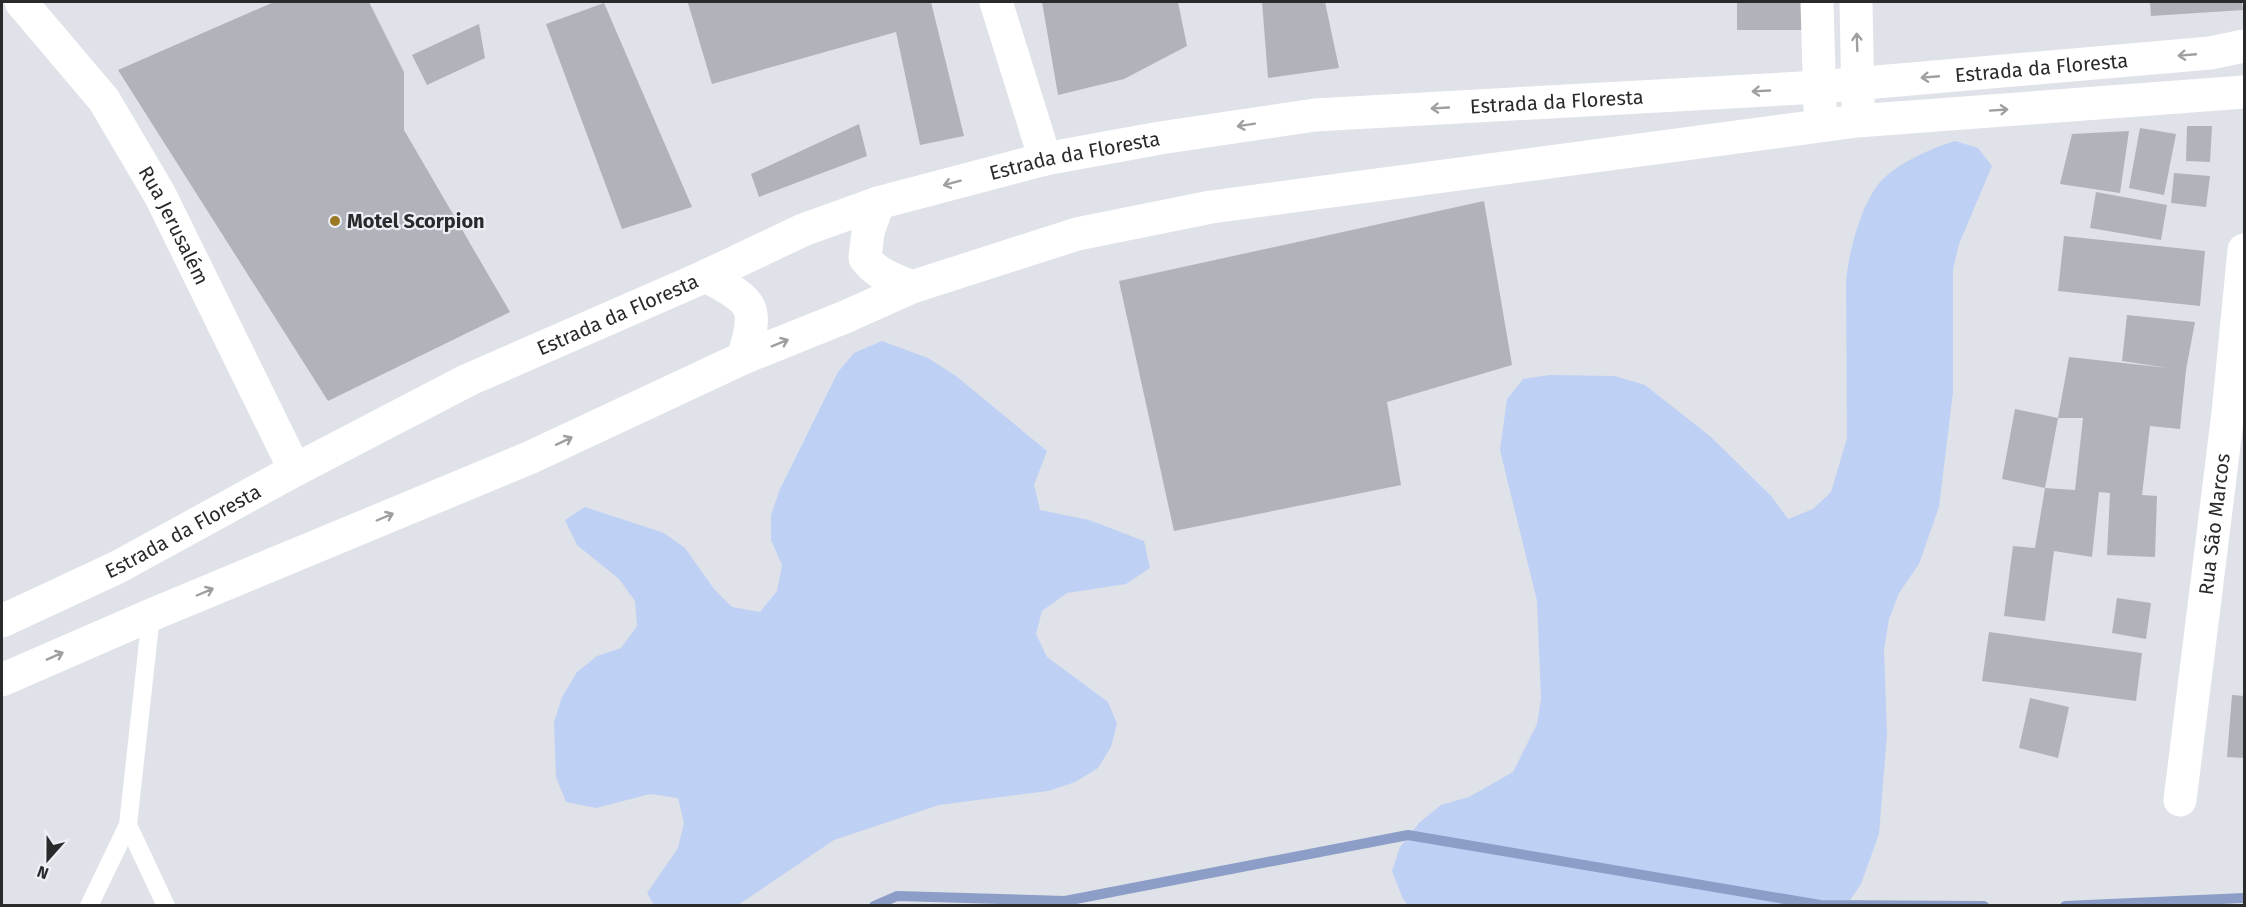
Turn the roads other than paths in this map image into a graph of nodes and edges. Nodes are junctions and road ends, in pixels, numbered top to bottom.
1 (21, 2) edge
2 (996, 2) edge
3 (1817, 2) edge
4 (1856, 2) edge
5 (2244, 46) edge
6 (1859, 83) junction
7 (1819, 87) junction
8 (2244, 92) edge
9 (1857, 121) junction
10 (1821, 126) junction
11 (1045, 159) junction
12 (878, 203) junction
13 (2244, 250) edge
14 (706, 276) junction
15 (912, 286) junction
16 (743, 358) junction
17 (295, 470) junction
18 (151, 615) junction
19 (2, 621) edge
20 (2, 680) edge
21 (2180, 800) dead end
22 (128, 825) junction
23 (89, 906) edge
24 (166, 906) edge

1 - 17 main road, Rua Jerusalém
2 - 11 main road
3 - 7 main road
6 -> 4 main road
5 -> 6 main road, Estrada da Floresta
6 - 7 main road, Estrada da Floresta
6 - 9 main road
7 - 10 main road
7 -> 11 main road, Estrada da Floresta
9 -> 8 main road, Estrada da Floresta
9 - 10 main road, Estrada da Floresta
10 - 15 main road, Estrada da Floresta
11 -> 12 main road, Estrada da Floresta
12 - 14 main road, Estrada da Floresta
12 - 15 main road
13 - 21 main road, Rua São Marcos
14 - 16 main road
14 - 17 main road, Estrada da Floresta
16 -> 15 main road, Estrada da Floresta
18 -> 16 main road, Estrada da Floresta
17 - 19 main road, Estrada da Floresta
20 -> 18 main road, Estrada da Floresta
18 - 22 lane
22 - 23 lane
22 - 24 lane

